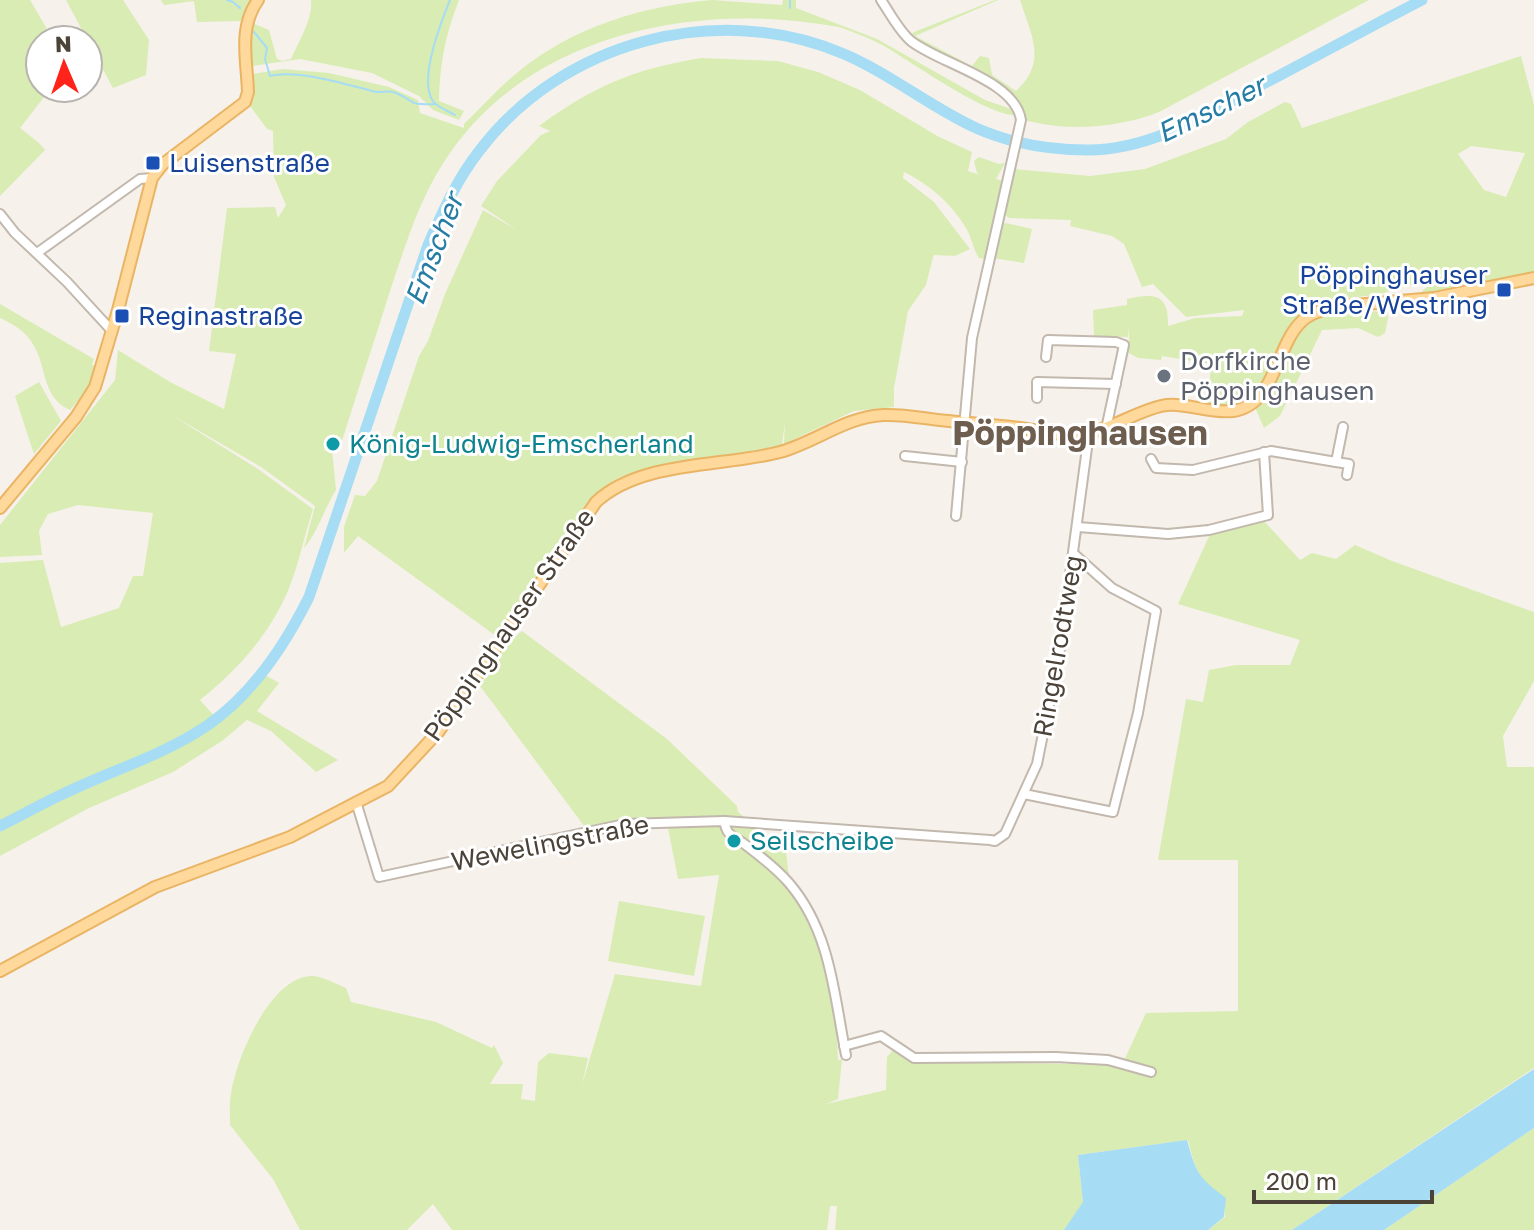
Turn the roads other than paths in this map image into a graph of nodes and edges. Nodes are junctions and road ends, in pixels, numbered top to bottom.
1 (258, 0) edge
2 (881, 0) edge
3 (152, 178) junction
4 (0, 214) edge
5 (37, 253) junction
6 (1533, 281) edge
7 (112, 331) junction
8 (1046, 357) dead end
9 (1116, 384) junction
10 (1037, 398) dead end
11 (965, 423) junction
12 (1343, 427) dead end
13 (1106, 429) junction
14 (1089, 433) junction
15 (1264, 452) junction
16 (905, 456) dead end
17 (1151, 459) dead end
18 (962, 462) junction
19 (1336, 462) junction
20 (1347, 475) dead end
21 (0, 508) edge
22 (956, 516) dead end
23 (1078, 527) junction
24 (1074, 554) junction
25 (1024, 794) junction
26 (357, 805) junction
27 (724, 821) junction
28 (990, 840) joint
29 (0, 971) edge
30 (1151, 1072) dead end

1 - 3 main road
2 - 11 street
3 - 5 street
3 - 7 main road
4 - 5 street
5 - 7 street
6 - 13 main road, Pöppinghauser Straße
7 - 21 main road
8 - 9 street
9 - 10 street
9 - 13 street
11 - 14 main road, Pöppinghauser Straße
11 - 18 street
11 - 26 main road, Pöppinghauser Straße
12 - 19 street
13 - 14 main road, Pöppinghauser Straße
14 - 23 street, Ringelrodtweg
15 - 17 street
15 - 19 street
15 - 23 street
16 - 18 street
18 - 22 street
19 - 20 street
23 - 24 street, Ringelrodtweg
24 - 25 street, Ringelrodtweg
24 - 25 street
25 - 28 street, Ringelrodtweg
26 - 27 street, Wewelingstraße
26 - 29 main road, Pöppinghauser Straße
27 - 28 street, Wewelingstraße
27 - 30 street

